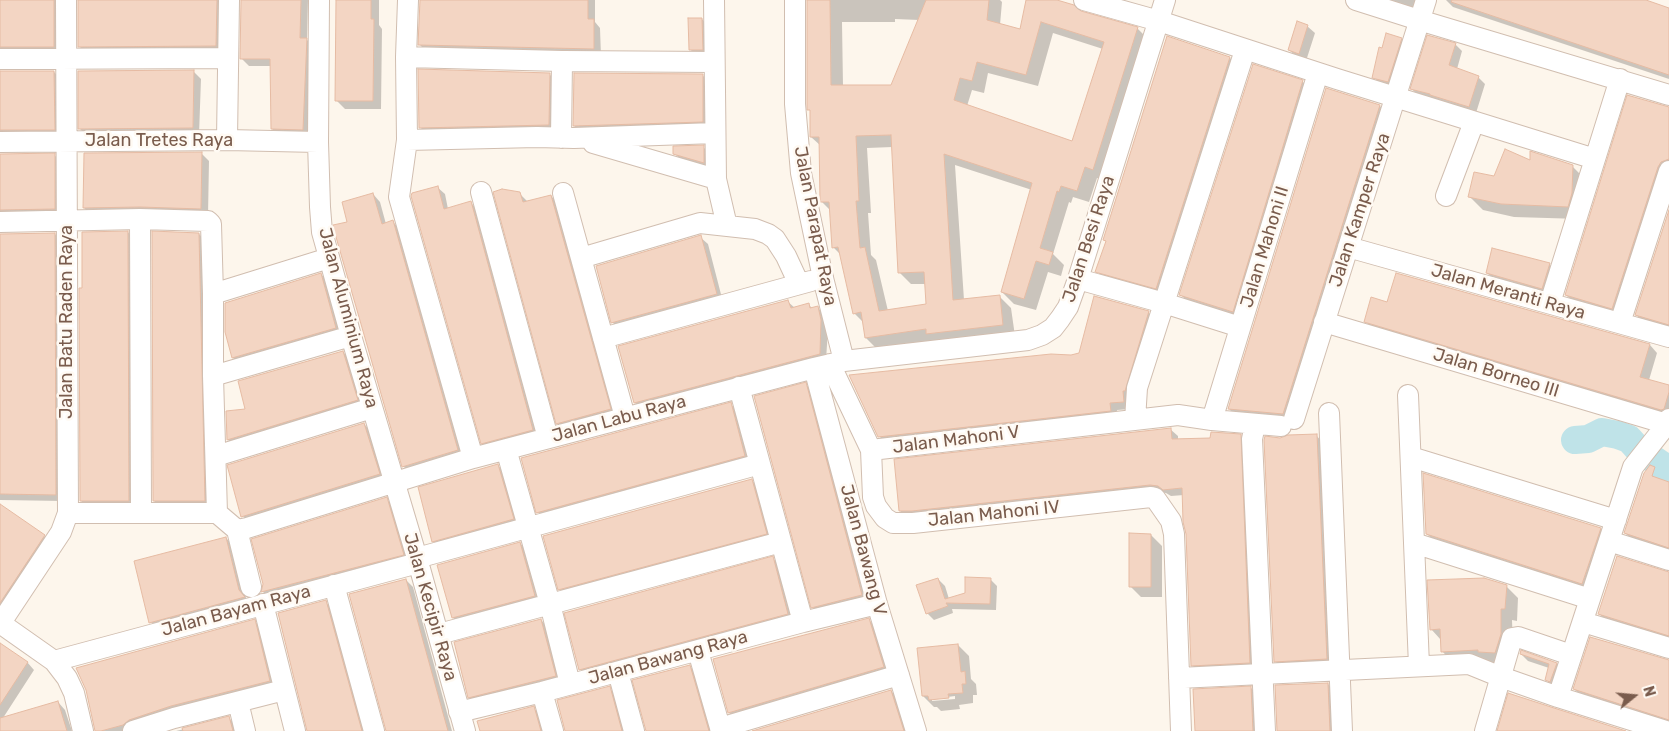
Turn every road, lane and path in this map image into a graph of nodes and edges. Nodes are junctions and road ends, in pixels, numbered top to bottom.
1 (66, 0) edge
2 (229, 0) edge
3 (319, 0) edge
4 (408, 0) edge
5 (714, 0) edge
6 (795, 0) edge
7 (1084, 0) edge
8 (1165, 0) edge
9 (1356, 0) edge
10 (1426, 0) edge
11 (1159, 20) junction
12 (1420, 20) junction
13 (1245, 50) junction
14 (406, 57) junction
15 (66, 58) junction
16 (228, 58) junction
17 (0, 59) edge
18 (562, 61) junction
19 (714, 62) junction
20 (1318, 73) junction
21 (1620, 79) junction
22 (1669, 95) edge
23 (1396, 98) junction
24 (1474, 122) junction
25 (715, 133) junction
26 (567, 138) junction
27 (227, 140) junction
28 (407, 140) junction
29 (66, 141) junction
30 (0, 142) edge
31 (318, 142) junction
32 (1595, 159) junction
33 (1669, 171) edge
34 (716, 179) junction
35 (480, 192) dead end
36 (563, 193) dead end
37 (1446, 196) dead end
38 (140, 219) junction
39 (67, 221) junction
40 (0, 222) edge
41 (727, 226) junction
42 (1348, 247) junction
43 (329, 258) junction
44 (581, 258) junction
45 (822, 278) junction
46 (1078, 279) junction
47 (799, 284) junction
48 (213, 294) junction
49 (1164, 303) junction
50 (1550, 303) junction
51 (1324, 322) junction
52 (1620, 323) junction
53 (1240, 327) junction
54 (351, 336) junction
55 (1669, 337) edge
56 (603, 338) junction
57 (829, 364) junction
58 (213, 376) junction
59 (739, 387) junction
60 (1408, 395) dead end
61 (372, 408) junction
62 (1329, 413) dead end
63 (626, 417) junction
64 (1135, 420) junction
65 (1212, 420) junction
66 (1288, 423) joint
67 (1665, 426) edge
68 (1254, 431) junction
69 (548, 438) junction
70 (506, 449) junction
71 (871, 450) junction
72 (216, 456) junction
73 (1411, 457) junction
74 (473, 458) junction
75 (760, 464) junction
76 (395, 482) junction
77 (141, 513) junction
78 (217, 513) junction
79 (68, 514) junction
80 (1616, 520) junction
81 (528, 528) junction
82 (237, 530) junction
83 (1609, 541) junction
84 (780, 542) junction
85 (1414, 543) junction
86 (418, 560) junction
87 (1669, 560) edge
88 (334, 585) junction
89 (251, 587) dead end
90 (1590, 599) junction
91 (263, 604) junction
92 (550, 604) junction
93 (877, 604) junction
94 (803, 622) junction
95 (1583, 622) junction
96 (0, 624) edge
97 (438, 634) junction
98 (1669, 648) edge
99 (698, 651) junction
100 (1571, 655) junction
101 (54, 661) junction
102 (1419, 666) junction
103 (1340, 670) junction
104 (618, 672) junction
105 (1262, 674) junction
106 (899, 675) junction
107 (1501, 677) junction
108 (1179, 678) junction
109 (570, 684) junction
110 (284, 690) junction
111 (542, 692) junction
112 (1558, 697) junction
113 (238, 702) junction
114 (459, 712) junction
115 (176, 724) edge
116 (721, 729) edge
117 (83, 731) edge
118 (133, 731) edge
119 (245, 731) edge
120 (295, 731) edge
121 (374, 731) edge
122 (465, 731) edge
123 (553, 731) edge
124 (634, 731) edge
125 (916, 731) edge
126 (1181, 731) edge
127 (1265, 731) edge
128 (1342, 731) edge
129 (1485, 731) edge
130 (1666, 731) edge

1 - 15 street, Jalan Batu Raden Raya
2 - 16 street
3 - 31 street, Jalan Aluminium Raya
4 - 14 street
5 - 19 street
6 - 45 street, Jalan Parapat Raya
7 - 11 street
8 - 11 street, Jalan Besi Raya
9 - 12 street
10 - 12 street, Jalan Kamper Raya
11 - 13 street
11 - 46 street, Jalan Besi Raya
12 - 21 street
12 - 23 street, Jalan Kamper Raya
13 - 20 street
13 - 49 street
14 - 18 street
14 - 28 street
15 - 16 street
15 - 17 street
15 - 29 street, Jalan Batu Raden Raya
16 - 27 street
18 - 19 street
18 - 26 street
19 - 25 street
20 - 23 street
20 - 53 street, Jalan Mahoni II
21 - 22 street
21 - 32 street
23 - 24 street
23 - 42 street, Jalan Kamper Raya
24 - 32 street
24 - 37 street
25 - 26 street
25 - 34 street
26 - 28 street
26 - 34 street
27 - 29 street, Jalan Tretes Raya
27 - 31 street, Jalan Tretes Raya
28 - 74 street
29 - 30 street, Jalan Tretes Raya
29 - 39 street, Jalan Batu Raden Raya
31 - 43 street, Jalan Aluminium Raya
32 - 50 street
33 - 52 street
34 - 41 street
35 - 69 street
36 - 44 street
38 - 39 street
38 - 48 street
38 - 77 street
39 - 40 street
39 - 79 street, Jalan Batu Raden Raya
41 - 44 street
41 - 47 street
42 - 50 street, Jalan Meranti Raya
42 - 51 street, Jalan Kamper Raya
43 - 48 street
43 - 54 street, Jalan Aluminium Raya
44 - 56 street
45 - 47 street
45 - 57 street, Jalan Parapat Raya
46 - 49 street
46 - 57 street, Jalan Besi Raya
47 - 56 street
48 - 58 street
49 - 53 street
49 - 64 street
50 - 52 street, Jalan Meranti Raya
51 - 66 street, Jalan Kamper Raya
51 - 67 street, Jalan Borneo III
52 - 55 street, Jalan Meranti Raya
53 - 65 street, Jalan Mahoni II
54 - 58 street
54 - 61 street, Jalan Aluminium Raya
56 - 63 street
57 - 59 street, Jalan Labu Raya
57 - 71 street, Jalan Mahoni V
57 - 93 street, Jalan Bawang V
58 - 72 street
59 - 63 street, Jalan Labu Raya
59 - 75 street
60 - 73 street
61 - 72 street
61 - 76 street, Jalan Aluminium Raya
62 - 103 street
63 - 69 street, Jalan Labu Raya
64 - 65 street, Jalan Mahoni V
64 - 71 street, Jalan Mahoni V
65 - 68 street, Jalan Mahoni V
66 - 68 street, Jalan Mahoni V
67 - 80 street
68 - 105 street
69 - 70 street, Jalan Labu Raya
70 - 74 street, Jalan Labu Raya
70 - 81 street
71 - 108 street, Jalan Mahoni IV
72 - 78 street
73 - 80 street
73 - 85 street
74 - 76 street, Jalan Labu Raya
75 - 81 street, Jalan Bayam Raya
75 - 84 street
76 - 82 street, Jalan Labu Raya
76 - 86 street, Jalan Kecipir Raya
77 - 78 street
77 - 79 street
78 - 82 street
79 - 96 street, Jalan Batu Raden Raya
80 - 83 street
81 - 86 street, Jalan Bayam Raya
81 - 92 street
82 - 89 street
83 - 87 street
83 - 90 street
84 - 92 street
84 - 94 street
85 - 90 street
85 - 102 street
86 - 88 street, Jalan Bayam Raya
86 - 97 street, Jalan Kecipir Raya
88 - 91 street, Jalan Bayam Raya
88 - 121 street
90 - 95 street
91 - 101 street, Jalan Bayam Raya
91 - 110 street
92 - 97 street
92 - 109 street
93 - 94 street, Jalan Bawang Raya
93 - 106 street, Jalan Bawang V
94 - 99 street, Jalan Bawang Raya
95 - 98 street
95 - 100 street
96 - 101 street
97 - 114 street, Jalan Kecipir Raya
99 - 104 street, Jalan Bawang Raya
99 - 116 street
100 - 107 street
100 - 112 street
101 - 117 street
102 - 103 street
102 - 107 street
103 - 105 street
103 - 128 street
104 - 109 street, Jalan Bawang Raya
104 - 124 street
105 - 108 street
105 - 127 street
106 - 116 street
106 - 125 street, Jalan Bawang V
107 - 112 street
107 - 129 street
108 - 126 street
109 - 111 street, Jalan Bawang Raya
110 - 113 street
110 - 120 street
111 - 114 street, Jalan Bawang Raya
111 - 123 street
112 - 130 street
113 - 115 street
113 - 119 street
114 - 122 street, Jalan Kecipir Raya
115 - 118 street

